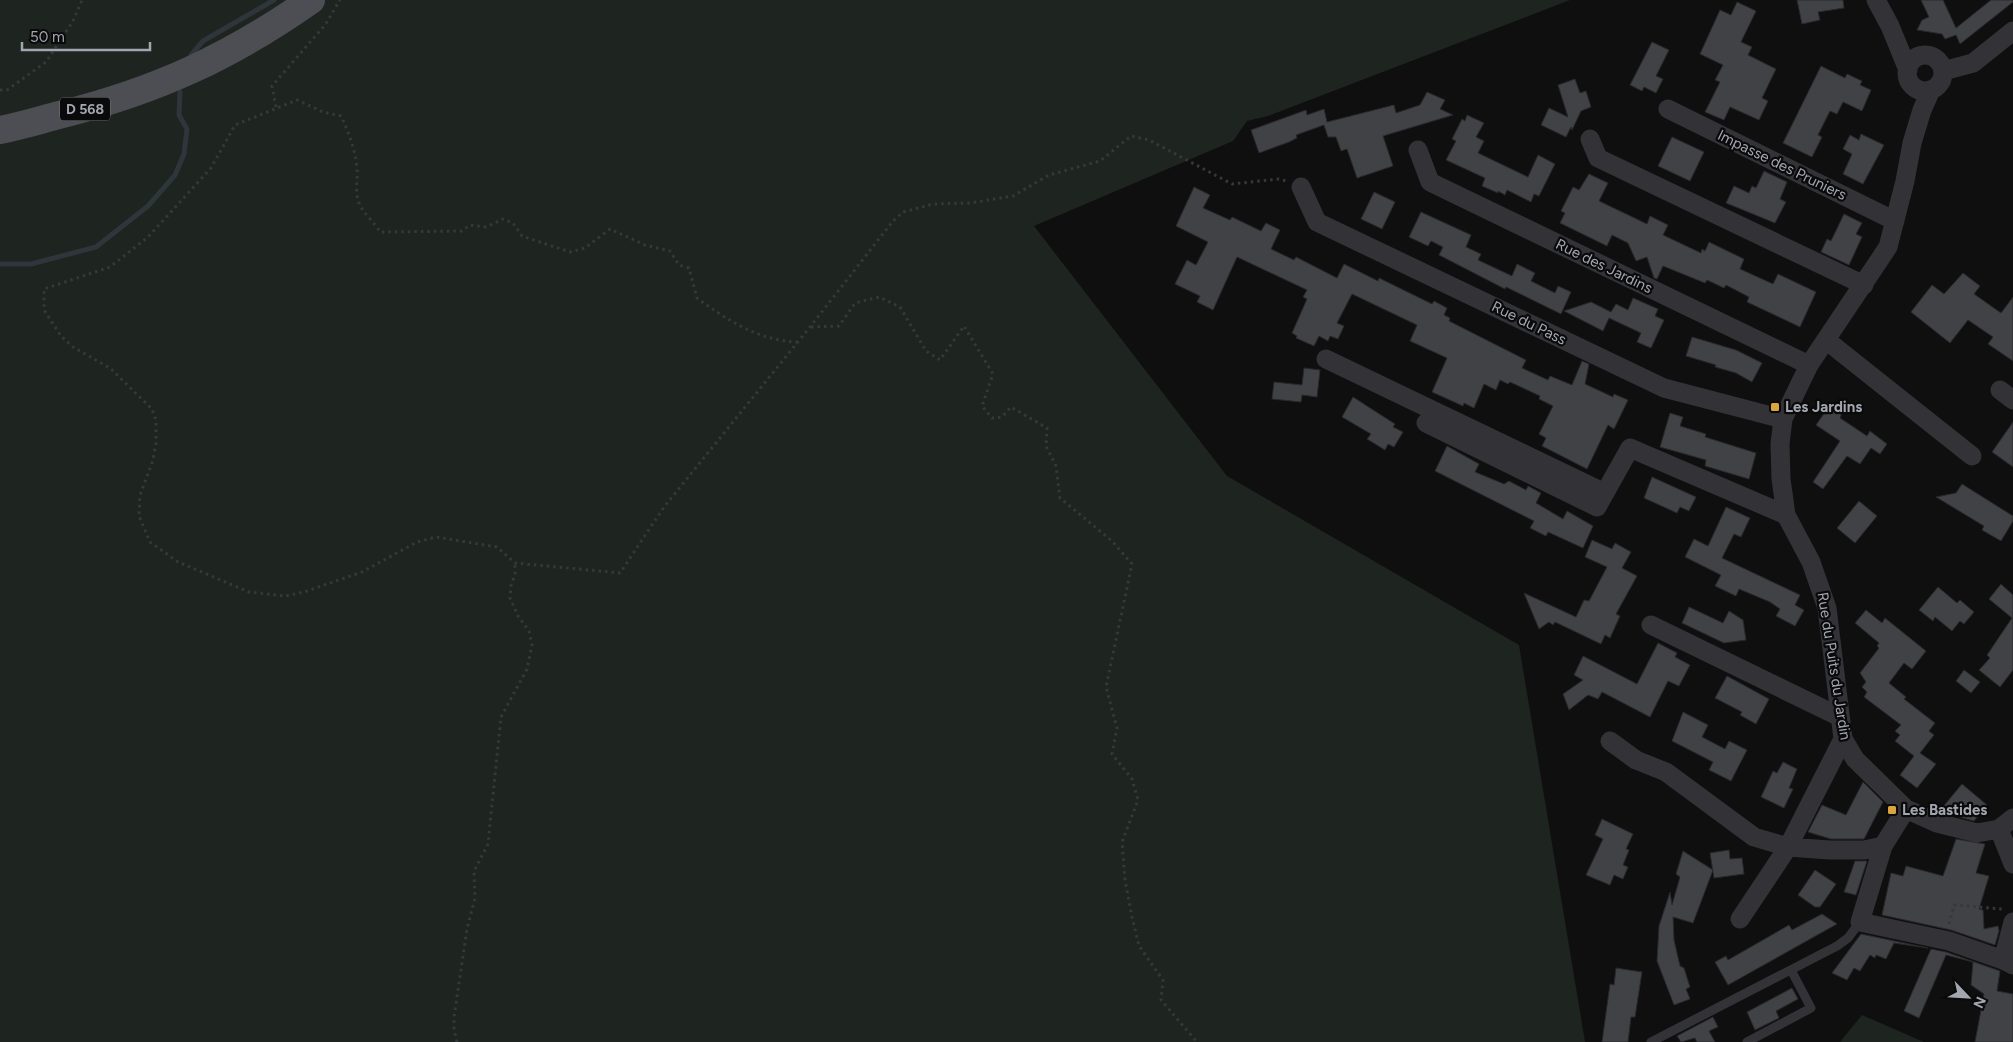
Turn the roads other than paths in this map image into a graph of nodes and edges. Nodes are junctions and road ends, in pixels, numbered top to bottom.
1 (311, 0) edge
2 (1876, 0) edge
3 (1890, 26) junction
4 (2013, 31) edge
5 (1927, 56) junction
6 (1943, 71) junction
7 (1909, 77) junction
8 (1931, 90) junction
9 (1668, 109) dead end
10 (0, 130) edge
11 (1590, 139) dead end
12 (1912, 142) junction
13 (1418, 150) dead end
14 (1301, 187) road end
15 (1895, 220) junction
16 (1864, 285) junction
17 (1826, 340) junction
18 (1326, 358) dead end
19 (1808, 365) junction
20 (1784, 419) junction
21 (1426, 423) dead end
22 (1972, 456) dead end
23 (1605, 493) junction
24 (1786, 515) junction
25 (1651, 625) dead end
26 (1840, 717) junction
27 (1843, 738) junction
28 (1610, 741) dead end
29 (1906, 809) junction
30 (2006, 824) edge
31 (1788, 846) junction
32 (1883, 846) junction
33 (2013, 864) edge
34 (2008, 915) edge
35 (1740, 920) dead end
36 (1860, 922) junction
37 (2008, 963) edge
38 (1791, 970) junction
39 (1651, 1042) edge
40 (1747, 1042) edge

1 - 10 main road, D 568
2 - 3 street
3 - 5 street
3 - 7 street
4 - 6 street
5 - 6 street
5 - 7 street
6 - 8 street
7 - 8 street
7 - 12 street, Rue du Puits du Jardin
8 - 12 street, Rue du Puits du Jardin
9 - 15 street, Impasse des Pruniers
11 - 16 street
12 - 15 street, Rue du Puits du Jardin
13 - 19 street, Rue des Jardins
14 - 20 street, Rue du Pass
15 - 16 street, Rue du Puits du Jardin
16 - 17 street, Rue du Puits du Jardin
17 - 19 street, Rue du Puits du Jardin
17 - 22 street
18 - 23 street
19 - 20 street, Rue du Puits du Jardin
20 - 24 street, Rue du Puits du Jardin
21 - 23 street
23 - 24 street
24 - 26 street, Rue du Puits du Jardin
25 - 26 street
26 - 27 street, Rue du Puits du Jardin
27 - 29 street, Rue du Puits du Jardin
27 - 31 street
28 - 31 street
29 - 30 street, Rue du Puits du Jardin
29 - 32 street
30 - 33 street
31 - 32 street
31 - 35 street
32 - 36 street
34 - 37 street
36 - 37 street
36 - 38 lane
38 - 39 lane
38 - 40 lane

